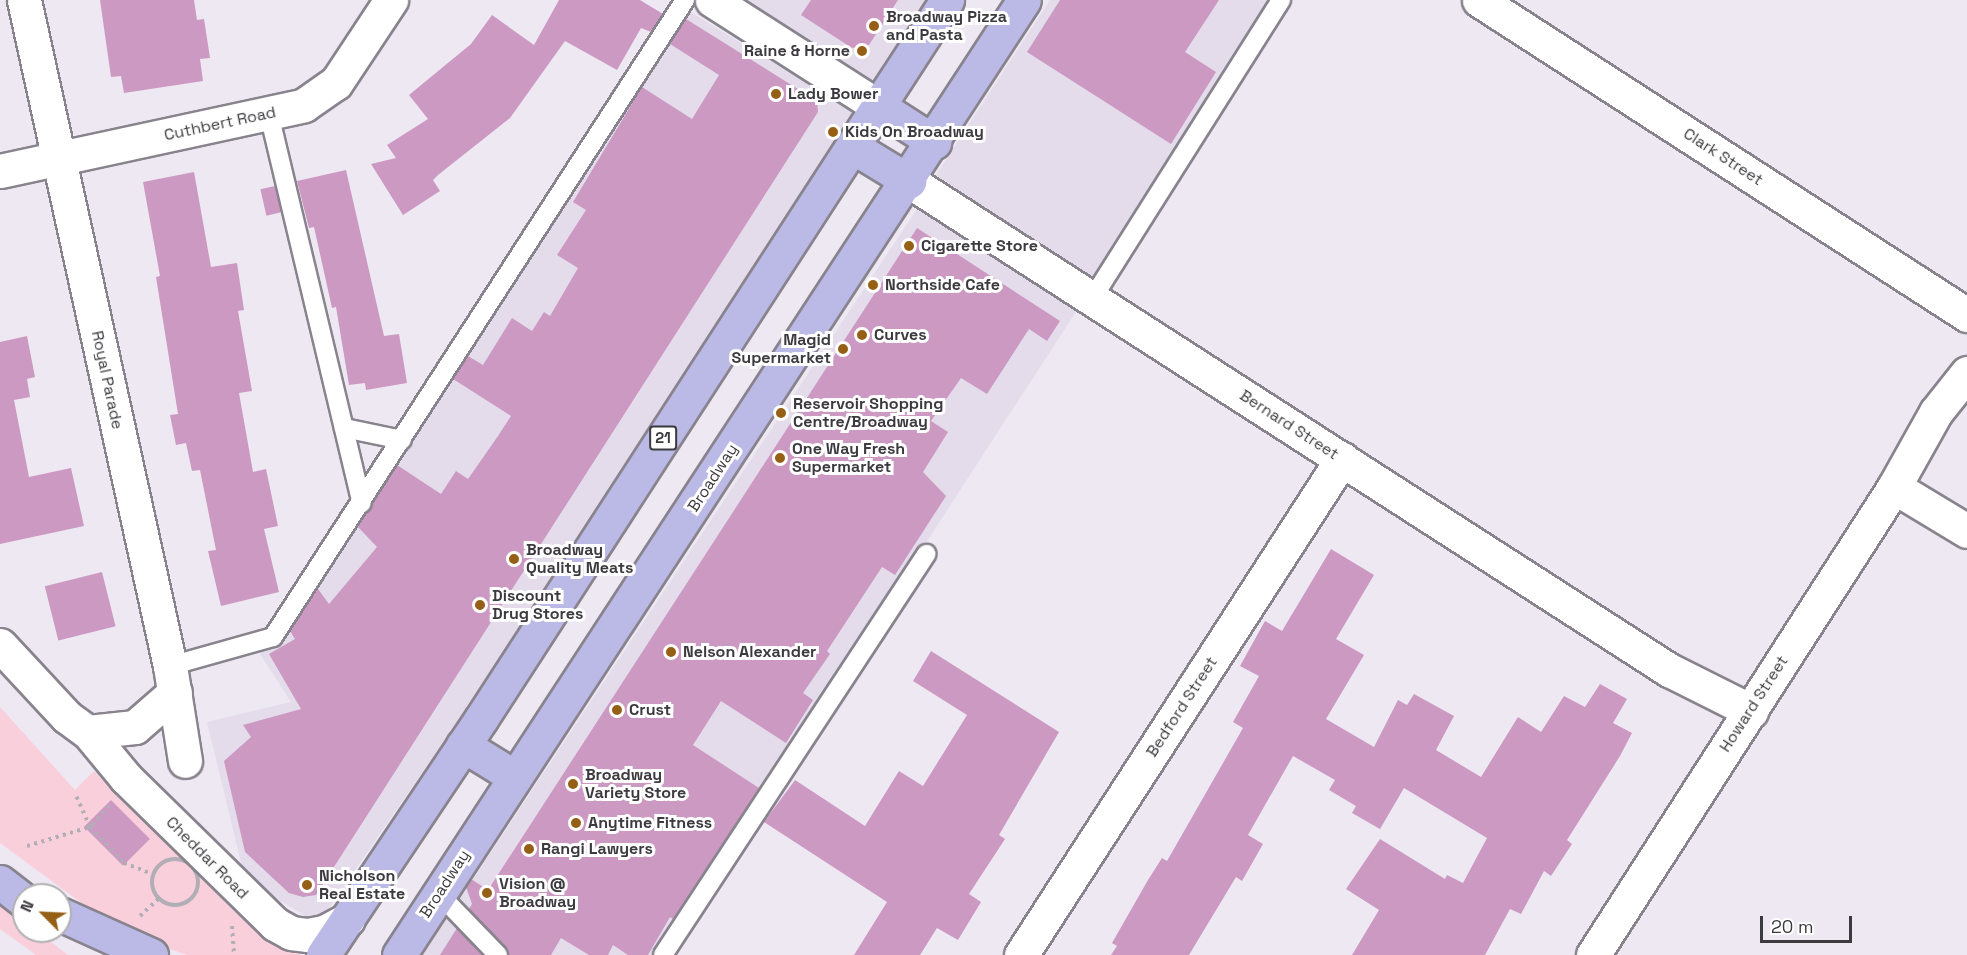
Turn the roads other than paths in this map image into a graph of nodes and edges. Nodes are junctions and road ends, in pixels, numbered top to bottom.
1 (24, 0) edge
2 (391, 0) edge
3 (685, 0) edge
4 (712, 0) edge
5 (947, 0) edge
6 (1024, 0) edge
7 (1281, 0) edge
8 (1479, 0) edge
9 (878, 106) junction
10 (269, 114) junction
11 (934, 142) junction
12 (853, 147) junction
13 (59, 158) junction
14 (0, 171) edge
15 (909, 181) junction
16 (1092, 299) junction
17 (1967, 315) edge
18 (1967, 374) edge
19 (1967, 402) edge
20 (344, 428) junction
21 (402, 440) junction
22 (1915, 453) junction
23 (1342, 459) junction
24 (1894, 486) junction
25 (362, 503) junction
26 (1967, 531) edge
27 (926, 554) dead end
28 (0, 645) edge
29 (172, 679) junction
30 (1745, 719) junction
31 (88, 732) junction
32 (463, 745) junction
33 (185, 761) dead end
34 (514, 777) junction
35 (439, 894) junction
36 (348, 918) junction
37 (72, 919) edge
38 (72, 938) edge
39 (94, 955) edge
40 (151, 955) edge
41 (323, 955) edge
42 (399, 955) edge
43 (498, 955) edge
44 (663, 955) edge
45 (1021, 955) edge
46 (1593, 955) edge

1 - 13 street, Royal Parade
2 - 10 street, Cuthbert Road
3 - 21 lane
4 - 9 street
5 - 9 main road, 21
6 - 11 main road, Broadway
7 - 16 lane
8 - 17 street, Clark Street
9 - 11 main road
9 - 12 main road, 21
10 - 13 street, Cuthbert Road
10 - 20 lane
11 - 15 main road, Broadway
12 - 15 main road
12 - 32 main road, 21
13 - 14 street, Cuthbert Road
13 - 29 street, Royal Parade
15 - 16 street, Bernard Street
15 - 34 main road, Broadway
16 - 23 street, Bernard Street
18 - 22 street, Howard Street
19 - 22 street, Howard Street
20 - 21 lane
20 - 25 lane
21 - 25 lane
22 - 24 street, Howard Street
23 - 30 street, Bernard Street
23 - 45 street, Bedford Street
24 - 26 street
24 - 30 street, Howard Street
25 - 29 lane
27 - 44 lane
28 - 31 street, Cheddar Road
29 - 31 street
29 - 33 street, Royal Parade
30 - 46 street, Howard Street
31 - 36 street, Cheddar Road
32 - 34 main road
32 - 36 main road, 21
34 - 35 main road, Broadway
35 - 42 main road, Broadway
35 - 43 lane
36 - 41 main road, 21
37 - 40 main road
38 - 39 main road

